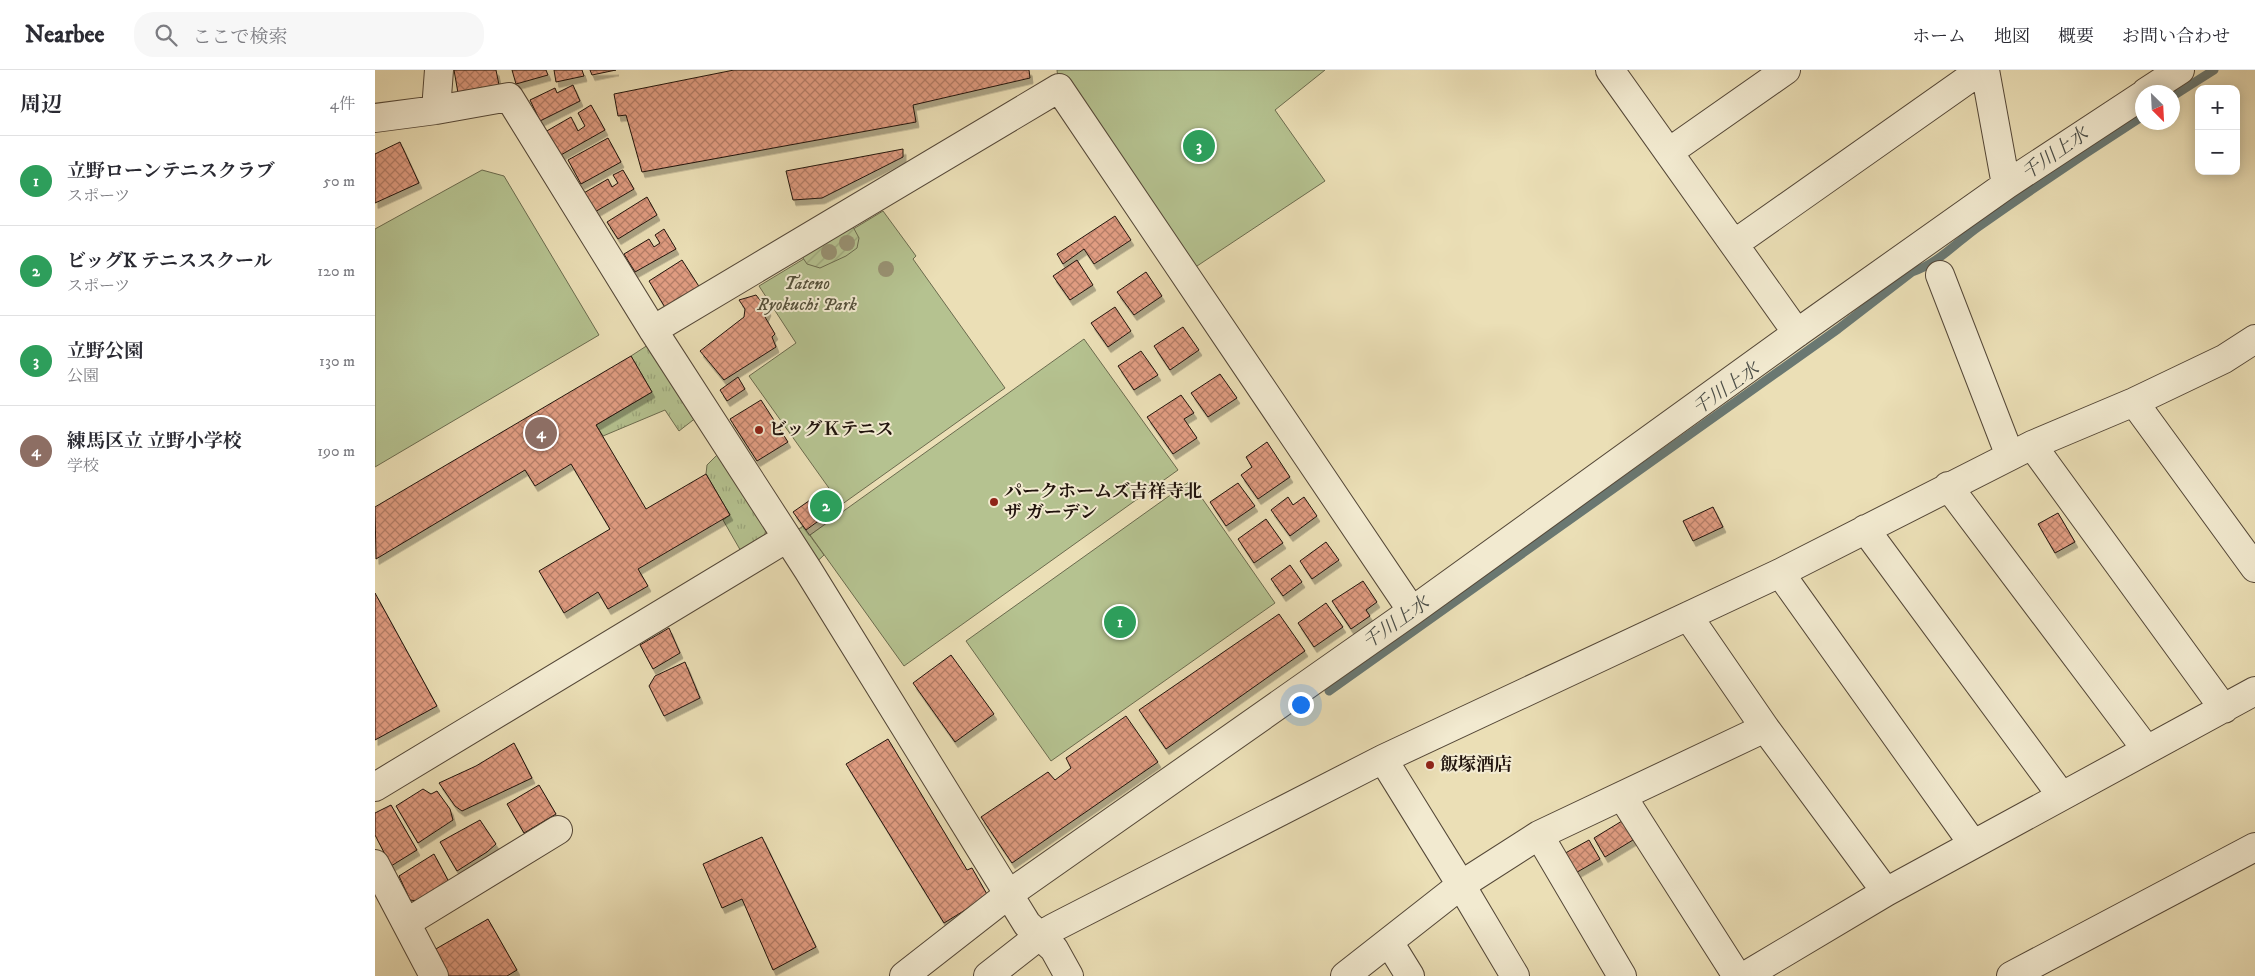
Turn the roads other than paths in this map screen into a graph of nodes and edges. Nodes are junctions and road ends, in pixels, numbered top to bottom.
1 (439, 70) edge
2 (1611, 70) edge
3 (1786, 70) edge
4 (1983, 70) edge
5 (2180, 70) edge
6 (2157, 85) edge
7 (2135, 100) edge
8 (436, 110) junction
9 (375, 118) edge
10 (1669, 152) junction
11 (2006, 185) junction
12 (1733, 244) junction
13 (1940, 275) dead end
14 (653, 330) junction
15 (1797, 333) junction
16 (2255, 338) edge
17 (2134, 402) junction
18 (2021, 450) junction
19 (1948, 486) junction
20 (1865, 529) junction
21 (787, 538) junction
22 (2255, 568) edge
23 (1780, 572) junction
24 (1412, 611) junction
25 (1687, 616) junction
26 (2255, 690) edge
27 (2224, 709) junction
28 (1765, 728) junction
29 (2145, 749) junction
30 (1383, 760) junction
31 (375, 787) edge
32 (2061, 795) junction
33 (1622, 796) junction
34 (558, 830) dead end
35 (1539, 835) junction
36 (1973, 844) junction
37 (2255, 847) edge
38 (375, 864) edge
39 (1461, 885) junction
40 (1886, 892) junction
41 (1009, 894) junction
42 (406, 923) junction
43 (1039, 936) junction
44 (1389, 942) junction
45 (434, 976) edge
46 (904, 976) edge
47 (988, 976) edge
48 (1069, 976) edge
49 (1345, 976) edge
50 (1410, 976) edge
51 (1515, 976) edge
52 (1622, 976) edge
53 (1737, 976) edge
54 (1745, 976) edge
55 (2011, 976) edge

1 - 8 street
2 - 10 street
3 - 10 street
4 - 11 street
4 - 12 street
5 - 6 street
7 - 11 street
8 - 9 street
8 - 14 street
10 - 12 street
11 - 15 street
12 - 15 street
13 - 18 street
14 - 21 street
14 - 24 street
15 - 24 street
16 - 17 street
17 - 18 street
17 - 22 street
18 - 19 street
18 - 27 street
19 - 20 street
19 - 29 street
20 - 23 street
20 - 32 street
21 - 31 street
21 - 41 street
23 - 25 street
23 - 36 street
24 - 41 street
25 - 28 street
25 - 30 street
26 - 27 street
27 - 29 street
28 - 33 street
28 - 40 street
29 - 32 street
30 - 39 street
30 - 43 street
32 - 36 street
33 - 35 street
33 - 53 street
34 - 42 street
35 - 39 street
35 - 52 street
36 - 40 street
37 - 55 street
38 - 42 street
39 - 44 street
39 - 51 street
40 - 54 street
41 - 43 street
41 - 46 street
42 - 45 street
43 - 47 street
43 - 48 street
44 - 49 street
44 - 50 street

